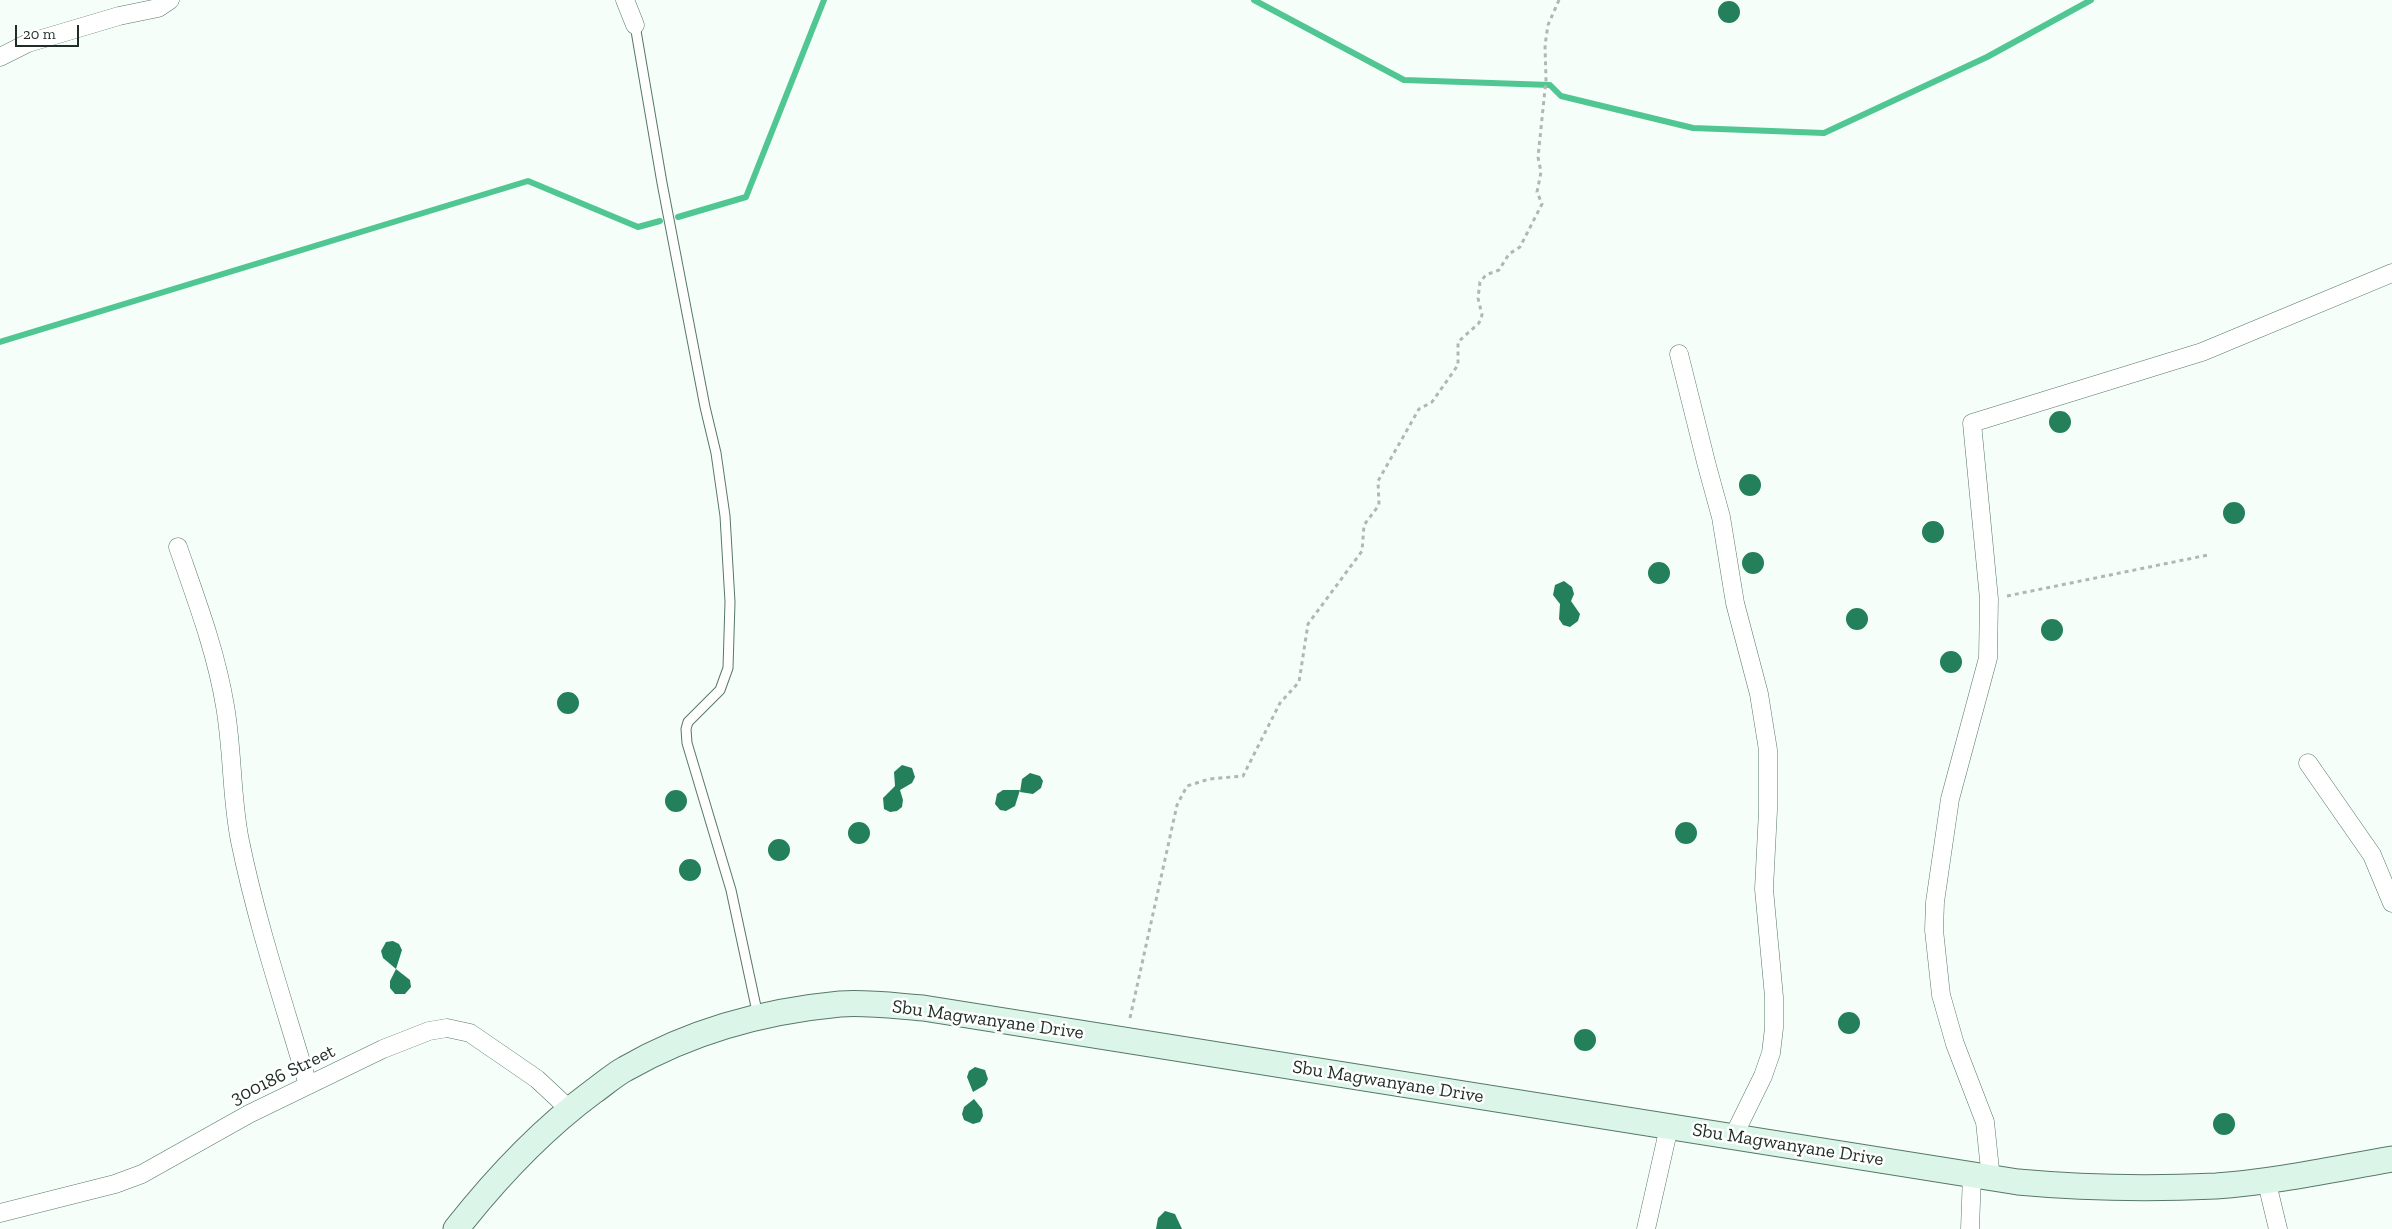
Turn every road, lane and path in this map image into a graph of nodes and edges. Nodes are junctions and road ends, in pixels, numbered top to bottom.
1 (170, 0) edge
2 (625, 0) edge
3 (1559, 0) edge
4 (635, 25) joint
5 (0, 57) edge
6 (2392, 273) edge
7 (1679, 354) dead end
8 (178, 547) dead end
9 (2208, 555) dead end
10 (1989, 599) junction
11 (2308, 763) dead end
12 (2392, 903) edge
13 (758, 1016) junction
14 (1126, 1040) junction
15 (308, 1085) junction
16 (569, 1109) junction
17 (1669, 1127) junction
18 (1733, 1137) junction
19 (2392, 1159) edge
20 (1982, 1176) junction
21 (2266, 1179) junction
22 (0, 1213) edge
23 (456, 1229) edge
24 (1646, 1229) edge
25 (1970, 1229) edge
26 (2278, 1229) edge

1 - 5 street
2 - 4 street
3 - 14 path
4 - 13 lane
6 - 10 street
7 - 18 street
8 - 15 street
9 - 10 path
10 - 20 street
11 - 12 street
13 - 14 main road, Sbu Magwanyane Drive
13 - 16 main road, Sbu Magwanyane Drive
14 - 17 main road, Sbu Magwanyane Drive
15 - 16 street, 300186 Street
15 - 22 street, 300186 Street
16 - 23 main road, Sbu Magwanyane Drive
17 - 18 main road, Sbu Magwanyane Drive
17 - 24 street
18 - 20 main road, Sbu Magwanyane Drive
19 - 21 main road, Sbu Magwanyane Drive
20 - 21 main road, Sbu Magwanyane Drive
20 - 25 street
21 - 26 street

